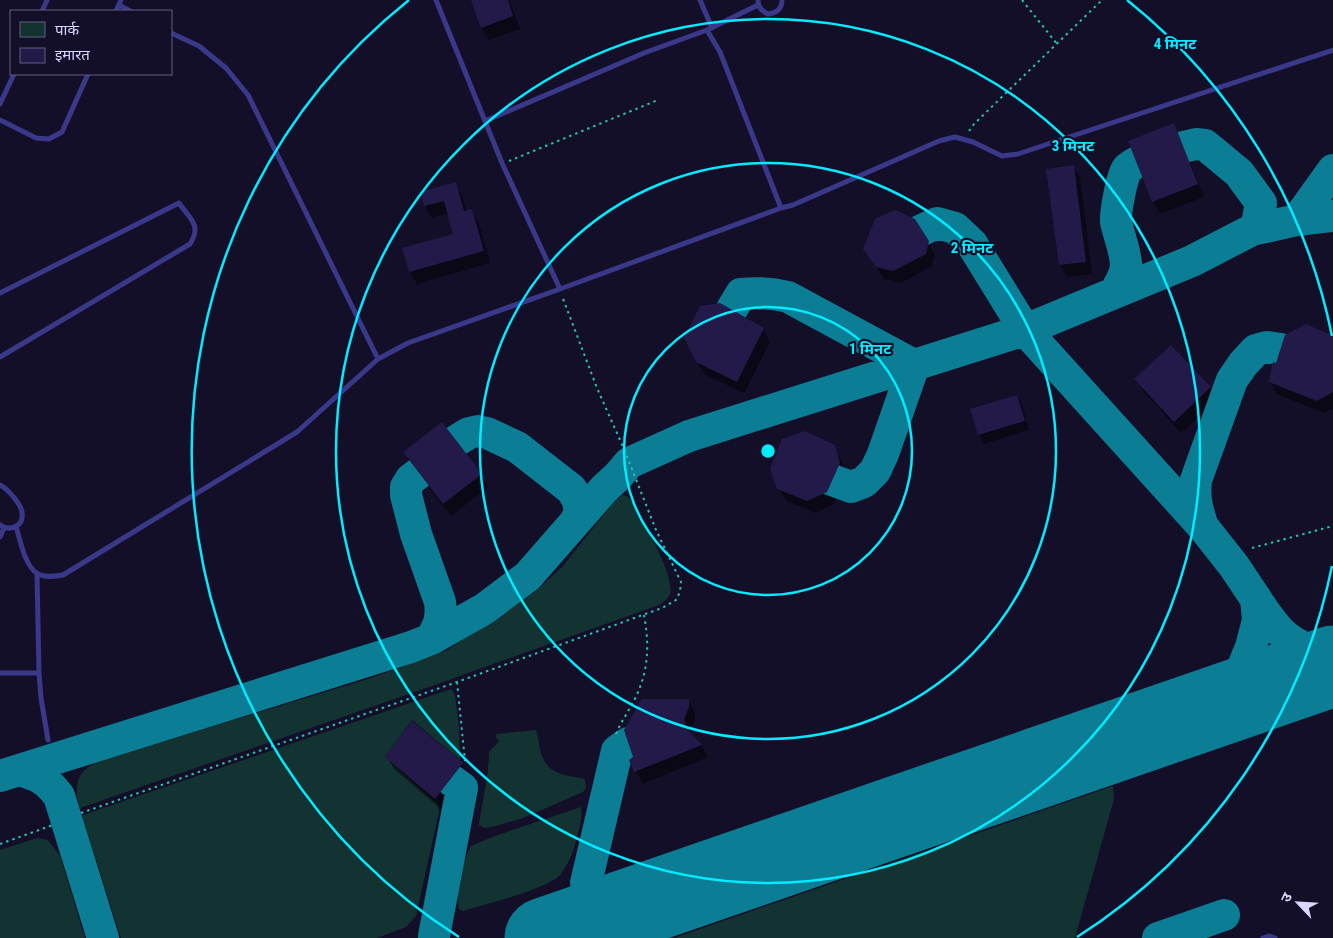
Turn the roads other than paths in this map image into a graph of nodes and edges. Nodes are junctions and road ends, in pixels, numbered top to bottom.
1 (436, 0) edge
2 (700, 0) edge
3 (782, 0) edge
4 (758, 3) edge
5 (710, 29) junction
6 (172, 33) edge
7 (1333, 50) edge
8 (14, 75) edge
9 (88, 75) edge
10 (0, 104) edge
11 (0, 120) edge
12 (485, 121) junction
13 (781, 208) junction
14 (560, 290) junction
15 (0, 293) edge
16 (0, 357) edge
17 (378, 359) junction
18 (0, 485) edge
19 (2, 526) edge
20 (16, 526) junction
21 (0, 537) edge
22 (37, 574) junction
23 (0, 673) edge
24 (39, 673) junction
25 (48, 740) dead end
26 (1263, 938) edge
27 (1275, 938) edge

1 - 12 lane
2 - 5 lane
3 - 4 lane
4 - 5 lane
5 - 12 lane
5 - 13 lane
6 - 17 lane
7 - 13 lane
8 - 10 lane
9 - 11 lane
12 - 14 lane
13 - 14 lane
14 - 17 lane
15 - 16 lane
17 - 22 lane
18 - 20 lane
19 - 20 lane
19 - 21 lane
20 - 22 lane
22 - 24 lane
23 - 24 lane
24 - 25 lane
26 - 27 lane

